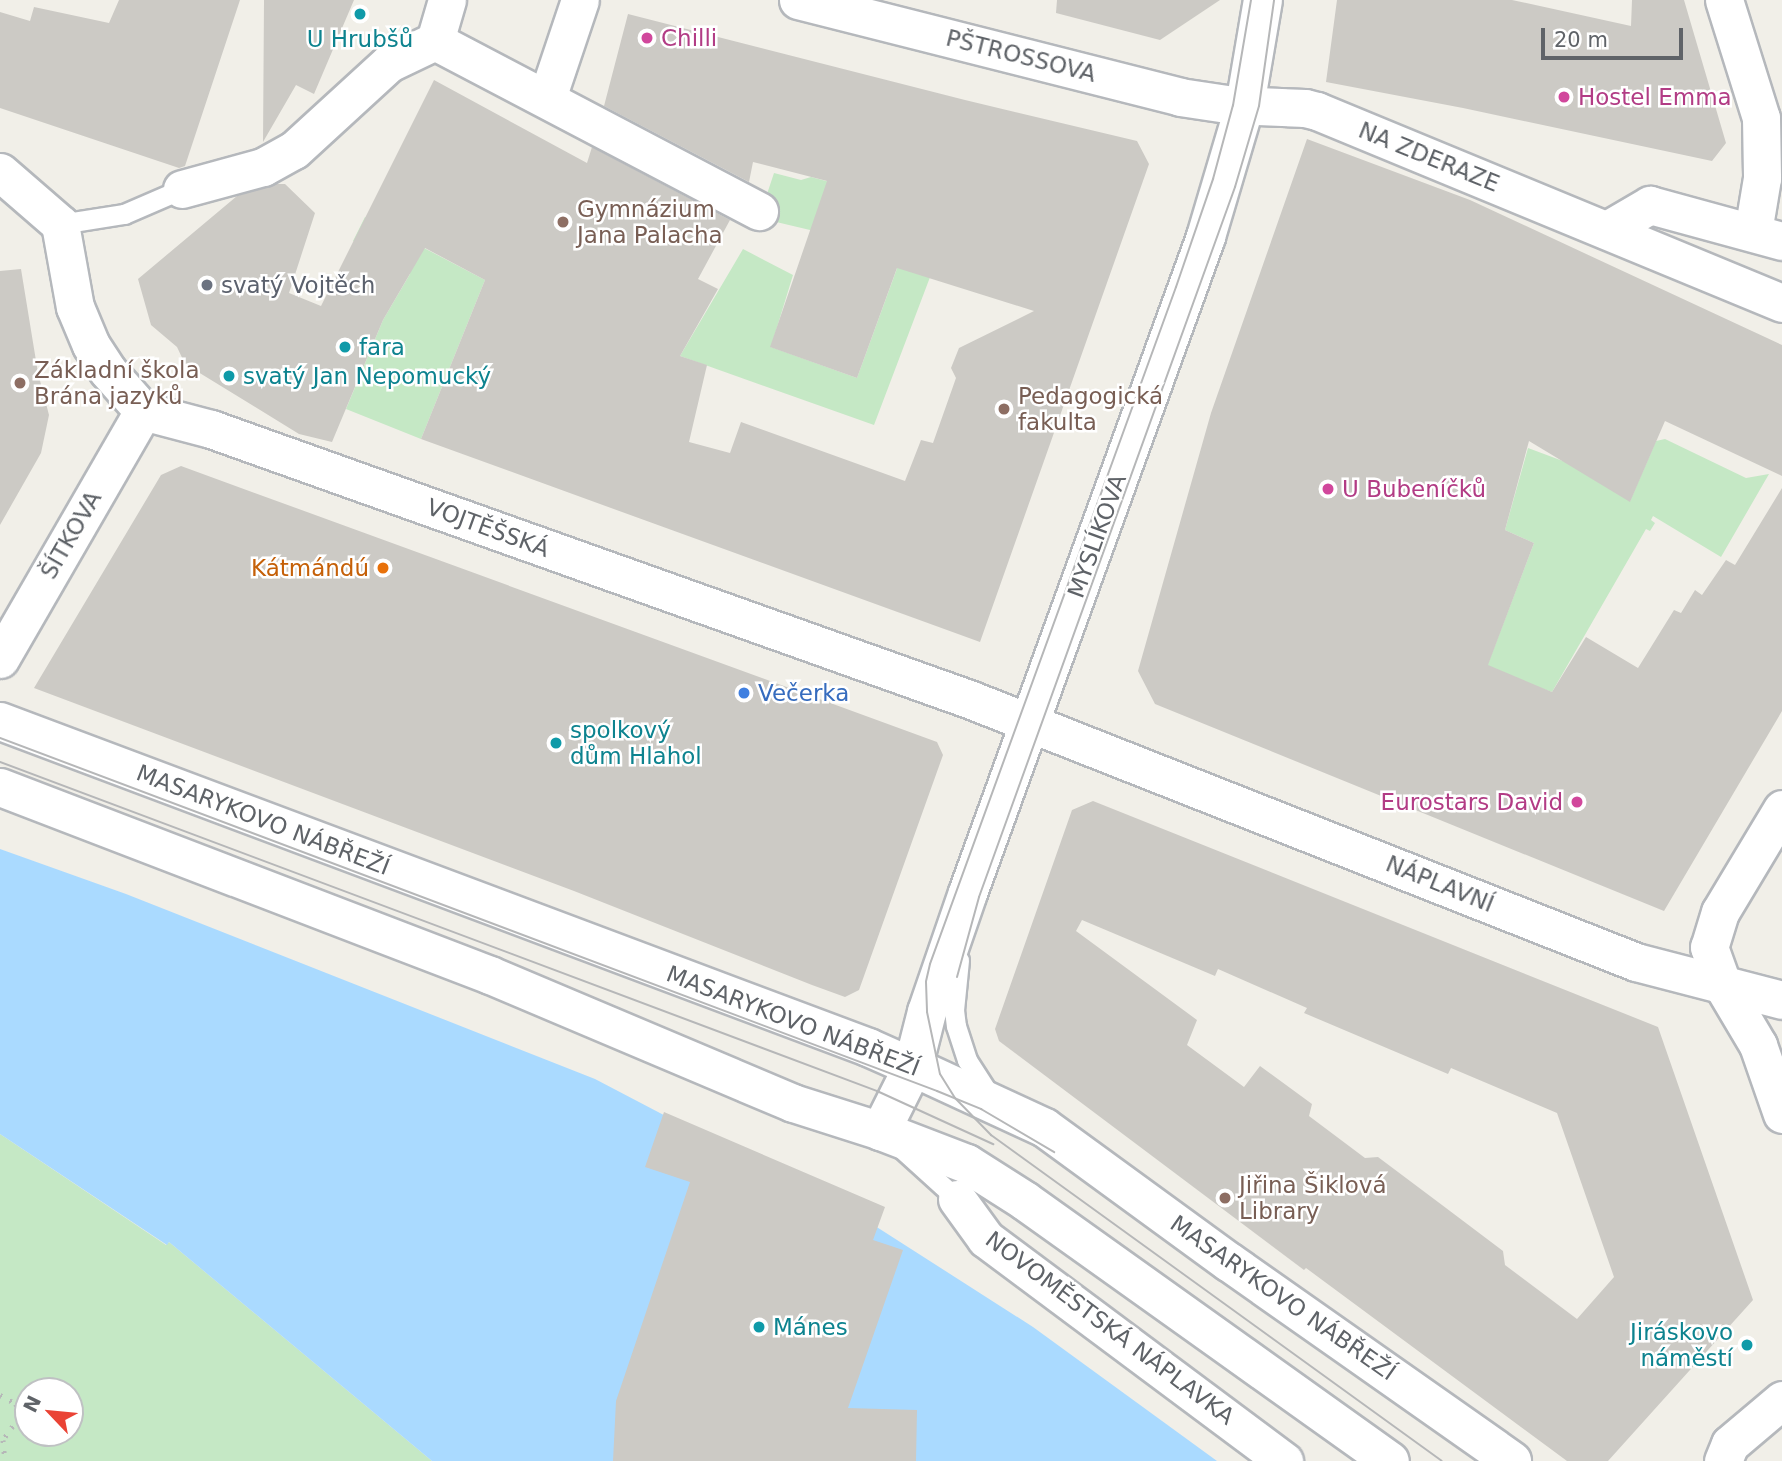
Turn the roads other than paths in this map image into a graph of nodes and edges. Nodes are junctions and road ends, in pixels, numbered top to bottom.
1 (447, 0) edge
2 (580, 0) edge
3 (798, 0) edge
4 (1263, 0) edge
5 (1724, 0) edge
6 (435, 41) junction
7 (547, 98) junction
8 (1245, 105) junction
9 (1771, 117) edge
10 (0, 172) edge
11 (182, 189) joint
12 (759, 211) dead end
13 (60, 224) junction
14 (1607, 230) junction
15 (1768, 237) edge
16 (1782, 303) edge
17 (143, 411) junction
18 (0, 659) edge
19 (0, 721) edge
20 (1029, 722) junction
21 (0, 787) edge
22 (1782, 808) edge
23 (968, 893) junction
24 (1723, 986) junction
25 (1782, 1000) edge
26 (913, 1067) junction
27 (999, 1106) junction
28 (1782, 1114) edge
29 (881, 1131) junction
30 (957, 1199) joint
31 (1782, 1400) edge
32 (1718, 1455) edge
33 (1284, 1461) edge
34 (1391, 1461) edge
35 (1481, 1461) edge
36 (1512, 1461) edge

1 - 6 street
2 - 7 street
3 - 8 street, PŠTROSSOVA
4 - 8 street, MYSLÍKOVA
5 - 9 street
6 - 7 street
6 - 11 street
7 - 12 street
8 - 14 street, NA ZDERAZE
8 - 20 street, MYSLÍKOVA
9 - 15 street
10 - 13 street
11 - 13 lane
13 - 17 street
14 - 15 street
14 - 16 street, NA ZDERAZE
17 - 18 street, ŠÍTKOVA
17 - 20 street, VOJTĚŠSKÁ
19 - 26 street, MASARYKOVO NÁBŘEŽÍ
20 - 23 street, MYSLÍKOVA
20 - 24 street, NÁPLAVNÍ
21 - 29 street
22 - 24 street
23 - 26 street, MYSLÍKOVA
23 - 27 lane
24 - 25 street, NÁPLAVNÍ
24 - 28 street
26 - 27 street, MASARYKOVO NÁBŘEŽÍ
26 - 29 street, MYSLÍKOVA
27 - 35 lane
27 - 36 street, MASARYKOVO NÁBŘEŽÍ
29 - 30 lane, NOVOMĚSTSKÁ NÁPLAVKA
29 - 34 street
30 - 33 street, NOVOMĚSTSKÁ NÁPLAVKA
31 - 32 street

